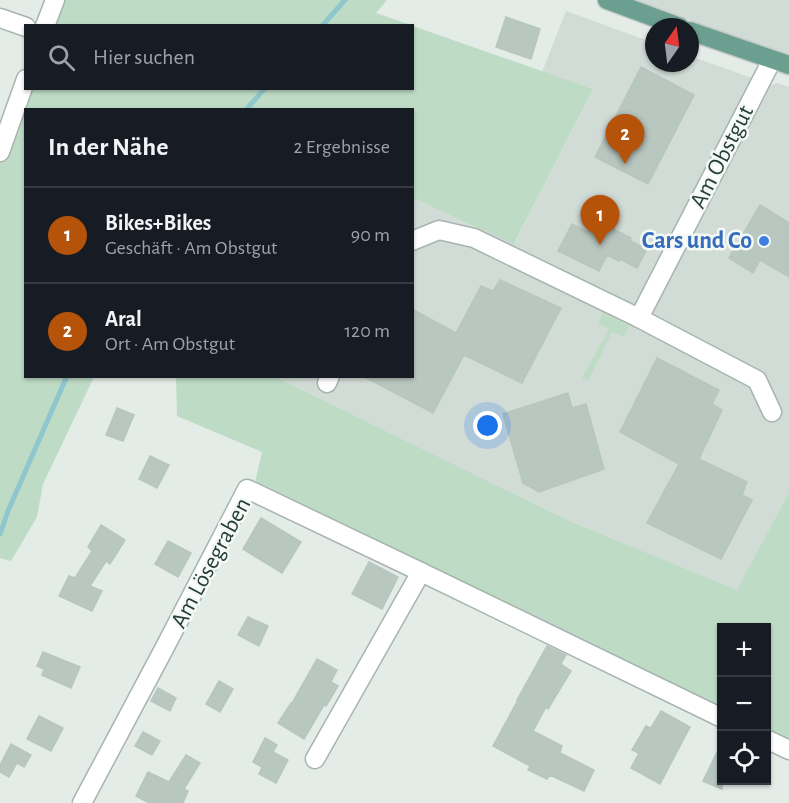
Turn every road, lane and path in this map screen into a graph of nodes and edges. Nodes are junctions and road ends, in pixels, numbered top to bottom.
1 (55, 0) edge
2 (607, 0) edge
3 (0, 18) edge
4 (656, 18) edge
5 (46, 24) edge
6 (24, 26) edge
7 (699, 34) edge
8 (780, 63) edge
9 (24, 85) edge
10 (0, 152) edge
11 (414, 240) edge
12 (639, 318) junction
13 (772, 412) dead end
14 (421, 572) junction
15 (717, 716) edge
16 (771, 741) edge
17 (789, 750) edge
18 (315, 759) dead end
19 (90, 798) edge

1 - 5 street
2 - 4 main road
3 - 6 street
7 - 8 main road
8 - 12 street, Am Obstgut
9 - 10 street
11 - 12 street
12 - 13 street
14 - 15 street, Am Lösegraben
14 - 18 street
14 - 19 street, Am Lösegraben
16 - 17 street

